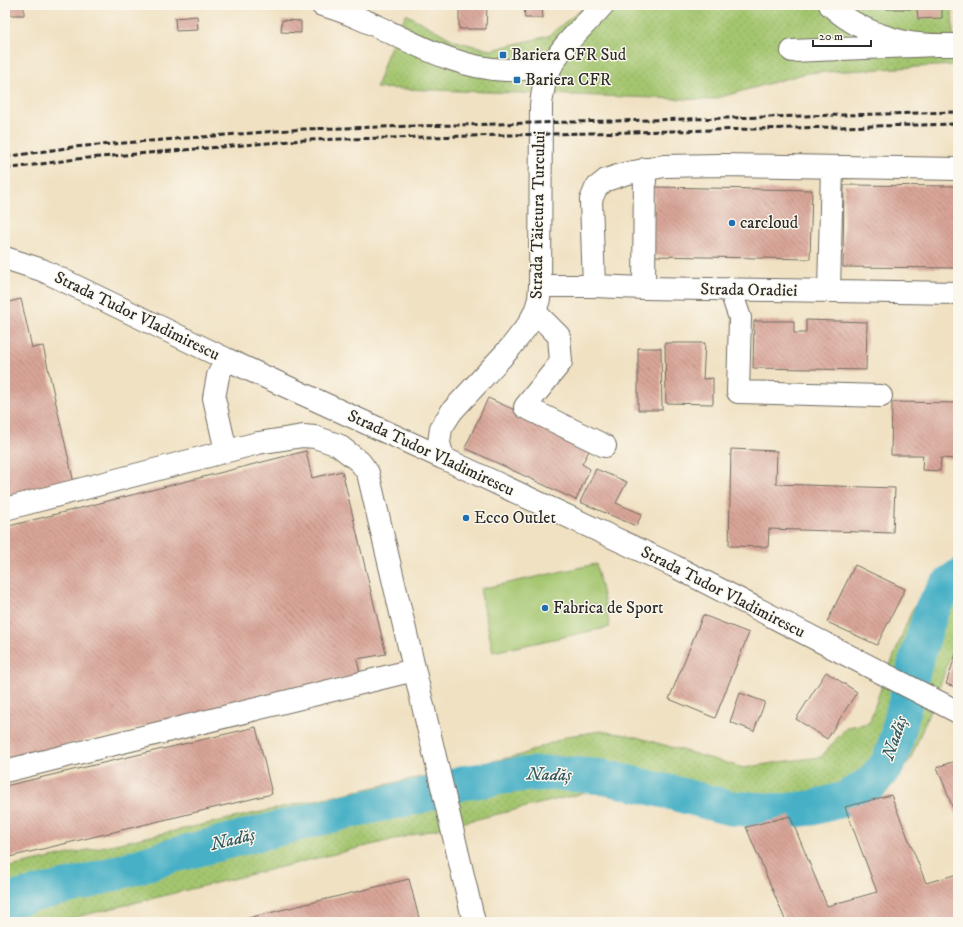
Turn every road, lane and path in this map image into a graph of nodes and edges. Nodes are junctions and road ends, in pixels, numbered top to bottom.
1 (603, 5) edge
2 (830, 5) edge
3 (326, 6) edge
4 (948, 45) edge
5 (792, 51) dead end
6 (552, 65) junction
7 (832, 167) junction
8 (645, 169) junction
9 (958, 169) edge
10 (5, 258) edge
11 (540, 286) junction
12 (594, 286) junction
13 (644, 288) junction
14 (730, 289) junction
15 (829, 291) junction
16 (958, 293) edge
17 (535, 312) junction
18 (226, 359) junction
19 (881, 396) dead end
20 (605, 446) dead end
21 (226, 451) junction
22 (443, 458) junction
23 (5, 509) edge
24 (414, 670) junction
25 (958, 712) edge
26 (5, 771) edge
27 (474, 922) edge

1 - 6 street, Strada Tăietura Turcului
2 - 4 street
3 - 6 street
4 - 5 street
6 - 11 street, Strada Tăietura Turcului
7 - 8 street
7 - 9 street
7 - 15 street
8 - 12 street
8 - 13 street
10 - 18 street, Strada Tudor Vladimirescu
11 - 12 street, Strada Oradiei
11 - 17 street, Strada Tăietura Turcului
12 - 13 street, Strada Oradiei
13 - 14 street, Strada Oradiei
14 - 15 street, Strada Oradiei
14 - 19 street
15 - 16 street, Strada Oradiei
17 - 20 street
17 - 22 street, Strada Tăietura Turcului
18 - 21 street
18 - 22 street, Strada Tudor Vladimirescu
21 - 23 street
21 - 24 street
22 - 25 street, Strada Tudor Vladimirescu
24 - 26 street
24 - 27 street

